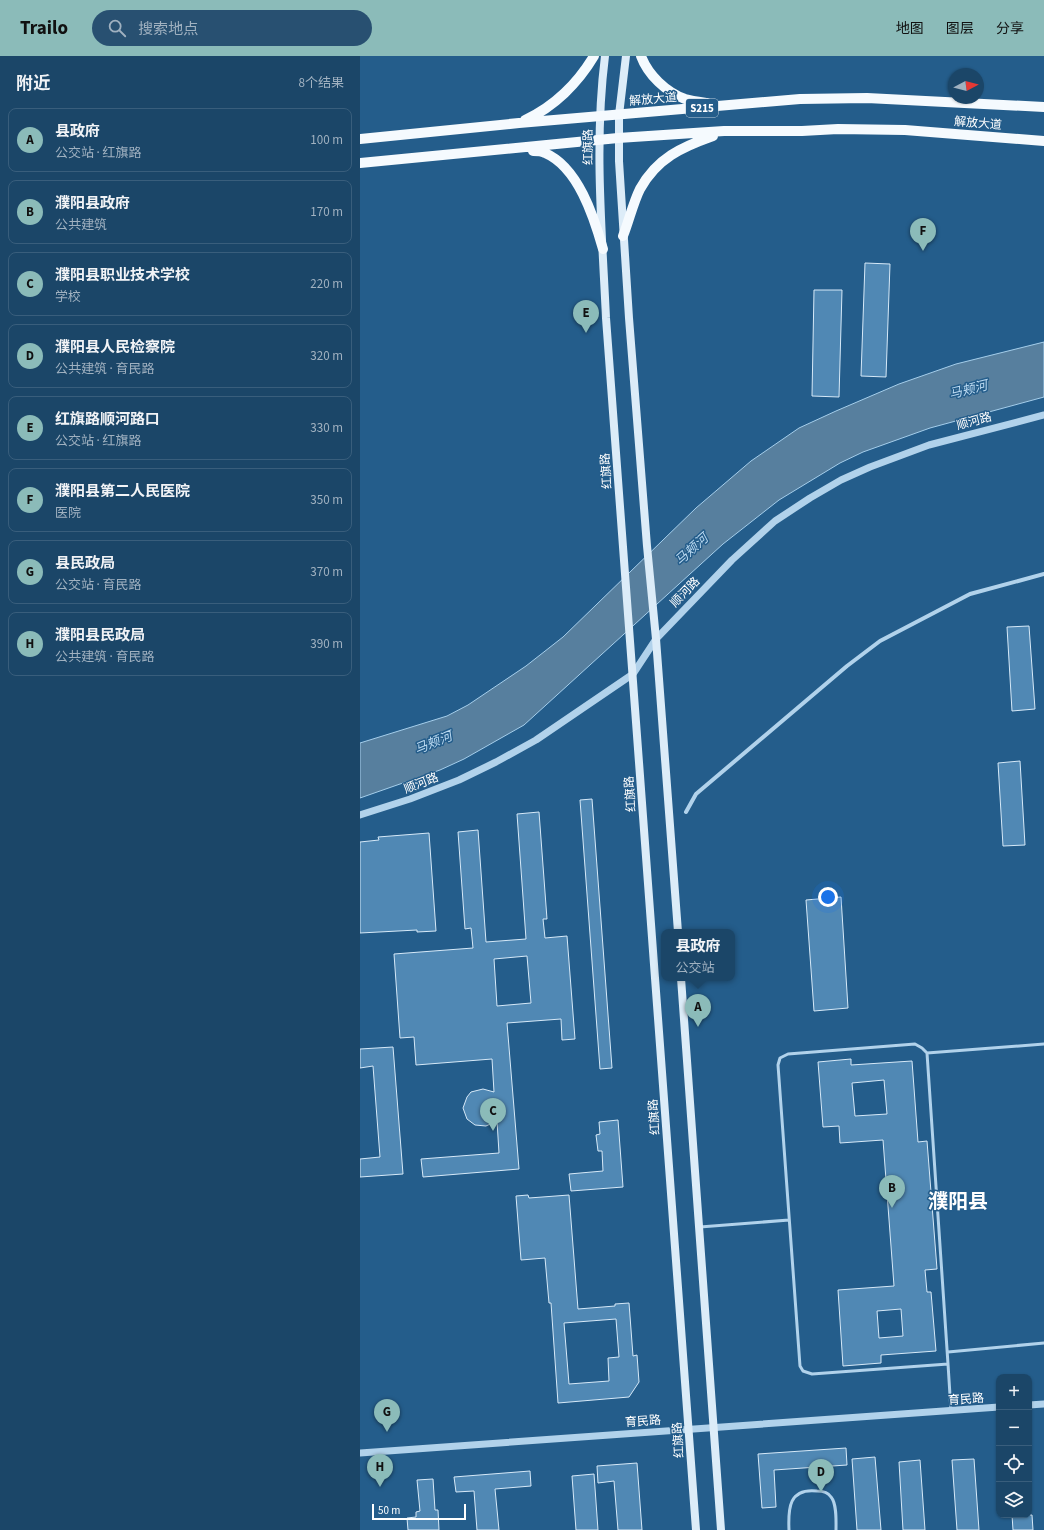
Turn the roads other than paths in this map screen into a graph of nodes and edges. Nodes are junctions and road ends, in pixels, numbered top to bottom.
1 (594, 56) edge
2 (605, 56) edge
3 (626, 56) edge
4 (641, 56) edge
5 (721, 106) junction
6 (1044, 107) edge
7 (619, 115) junction
8 (600, 116) junction
9 (519, 123) junction
10 (724, 131) junction
11 (618, 138) junction
12 (360, 139) edge
13 (599, 140) junction
14 (1044, 141) edge
15 (519, 148) junction
16 (360, 164) edge
17 (623, 236) junction
18 (603, 249) junction
19 (1044, 415) edge
20 (1044, 574) edge
21 (656, 639) junction
22 (633, 674) junction
23 (686, 812) dead end
24 (360, 815) edge
25 (678, 929) edge
26 (655, 964) junction
27 (661, 964) edge
28 (681, 981) edge
29 (1044, 1044) edge
30 (928, 1052) junction
31 (790, 1220) junction
32 (699, 1227) junction
33 (1044, 1343) edge
34 (948, 1352) junction
35 (948, 1364) junction
36 (1044, 1404) edge
37 (1032, 1405) edge
38 (996, 1407) edge
39 (952, 1411) junction
40 (713, 1428) junction
41 (690, 1429) junction
42 (360, 1453) edge
43 (696, 1530) edge
44 (721, 1530) edge
45 (789, 1530) edge
46 (836, 1530) edge

1 - 9 main road
2 - 8 main road, 红旗路
3 - 7 main road
4 - 5 main road
5 - 6 main road, 解放大道 / S215
5 - 7 main road, 解放大道 / S215
7 - 8 main road, 解放大道 / S215
7 - 11 main road
8 - 9 main road, 解放大道 / S215
8 - 13 main road, 红旗路
9 - 12 main road, 解放大道 / S215
10 - 11 main road, 解放大道 / S215
10 - 14 main road, 解放大道 / S215
10 - 17 main road
11 - 13 main road, 解放大道 / S215
11 - 17 main road
13 - 15 main road, 解放大道 / S215
13 - 18 main road, 红旗路
15 - 16 main road, 解放大道 / S215
15 - 18 main road
17 - 21 main road
18 - 22 main road, 红旗路
19 - 21 street, 顺河路
20 - 23 street
21 - 22 street, 顺河路
21 - 25 main road
22 - 24 street, 顺河路
22 - 26 main road, 红旗路
26 - 27 main road
26 - 41 main road, 红旗路
28 - 32 main road
29 - 30 lane
30 - 31 lane
30 - 34 lane
31 - 32 lane
31 - 35 lane
32 - 40 main road
33 - 34 lane
34 - 35 lane
35 - 39 lane
36 - 37 street
38 - 39 street, 育民路
39 - 40 street, 育民路
40 - 41 street, 育民路
40 - 44 main road
41 - 42 street, 育民路
41 - 43 main road, 红旗路
45 - 46 lane

